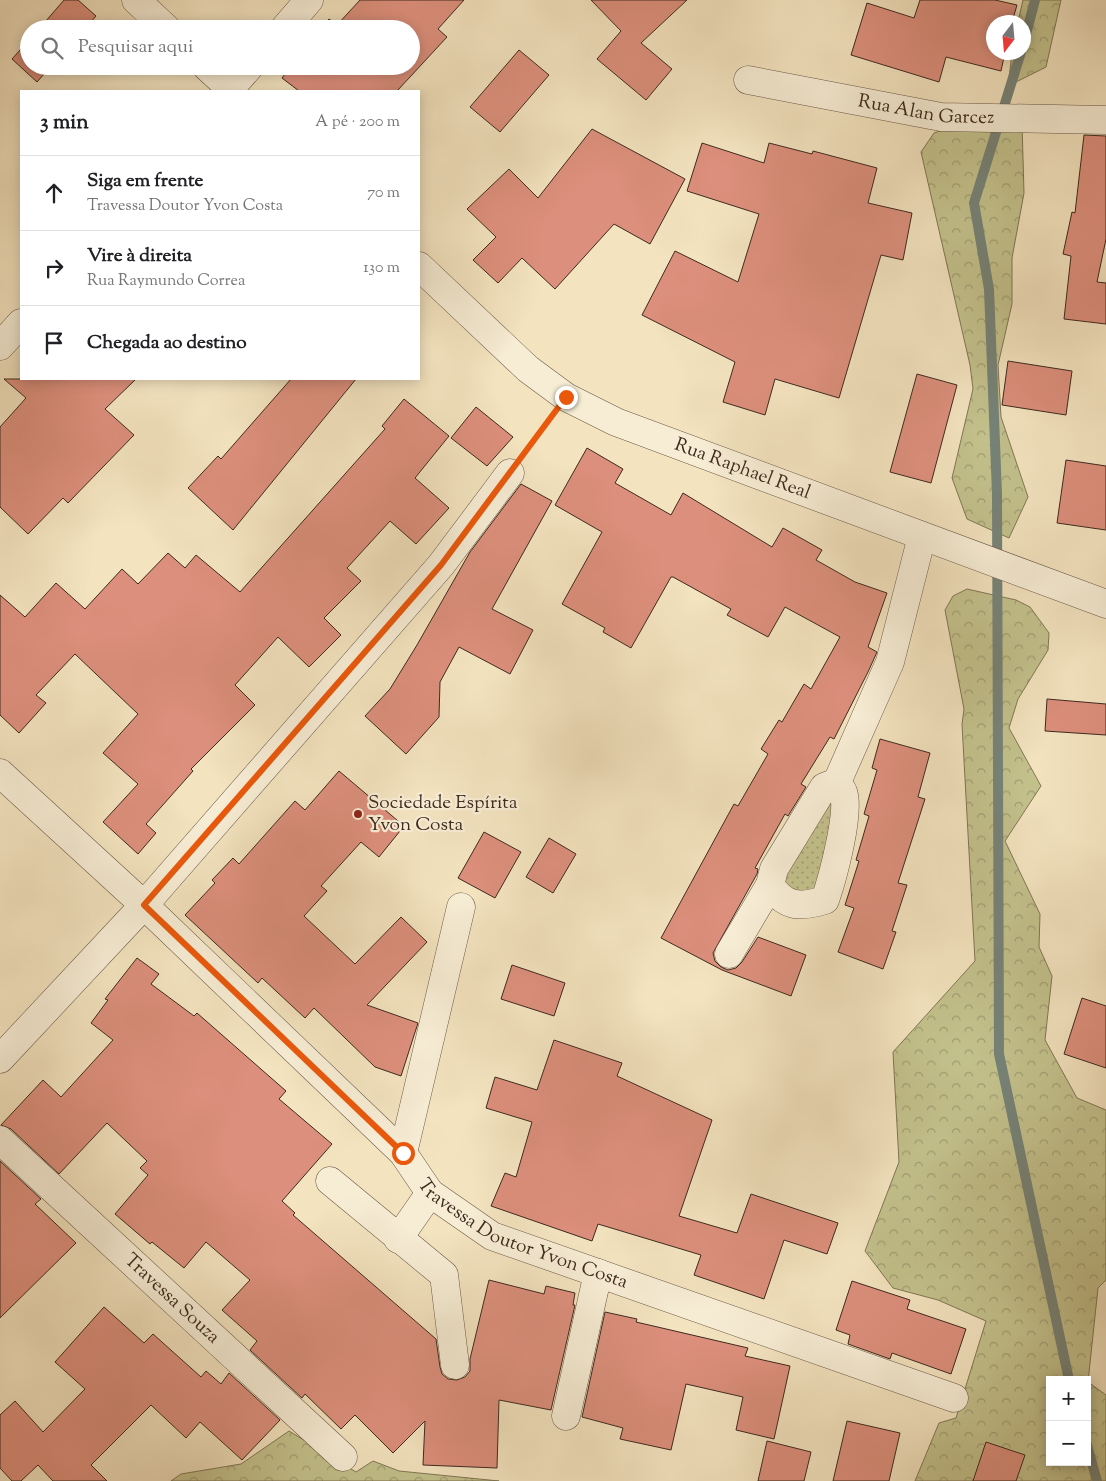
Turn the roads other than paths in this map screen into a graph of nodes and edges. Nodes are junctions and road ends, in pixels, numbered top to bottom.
1 (136, 0) edge
2 (310, 0) edge
3 (157, 20) edge
4 (292, 20) edge
5 (215, 75) edge
6 (242, 75) edge
7 (748, 80) dead end
8 (230, 90) edge
9 (1106, 120) edge
10 (420, 267) edge
11 (20, 324) edge
12 (0, 346) edge
13 (510, 473) road end
14 (922, 536) junction
15 (1106, 604) edge
16 (0, 773) edge
17 (836, 782) junction
18 (770, 884) junction
19 (144, 905) junction
20 (461, 907) dead end
21 (729, 954) dead end
22 (0, 1059) edge
23 (0, 1140) edge
24 (403, 1153) junction
25 (330, 1181) dead end
26 (430, 1194) junction
27 (398, 1239) junction
28 (598, 1273) junction
29 (455, 1365) dead end
30 (954, 1398) dead end
31 (566, 1416) dead end
32 (343, 1457) dead end

1 - 3 street
2 - 4 street
5 - 8 street
6 - 8 street
7 - 9 street, Rua Alan Garcez
10 - 14 street, Rua Raphael Real
11 - 12 street
13 - 19 street
14 - 15 street, Rua Raphael Real
14 - 17 street
16 - 19 street, Travessa Doutor Yvon Costa
17 - 18 street
17 - 18 street
18 - 21 street
19 - 22 street
19 - 24 street, Travessa Doutor Yvon Costa
20 - 24 street
23 - 32 street, Travessa Souza
24 - 26 street, Travessa Doutor Yvon Costa
25 - 27 street
26 - 27 street
26 - 28 street, Travessa Doutor Yvon Costa
27 - 29 street
28 - 30 street, Travessa Doutor Yvon Costa
28 - 31 street

